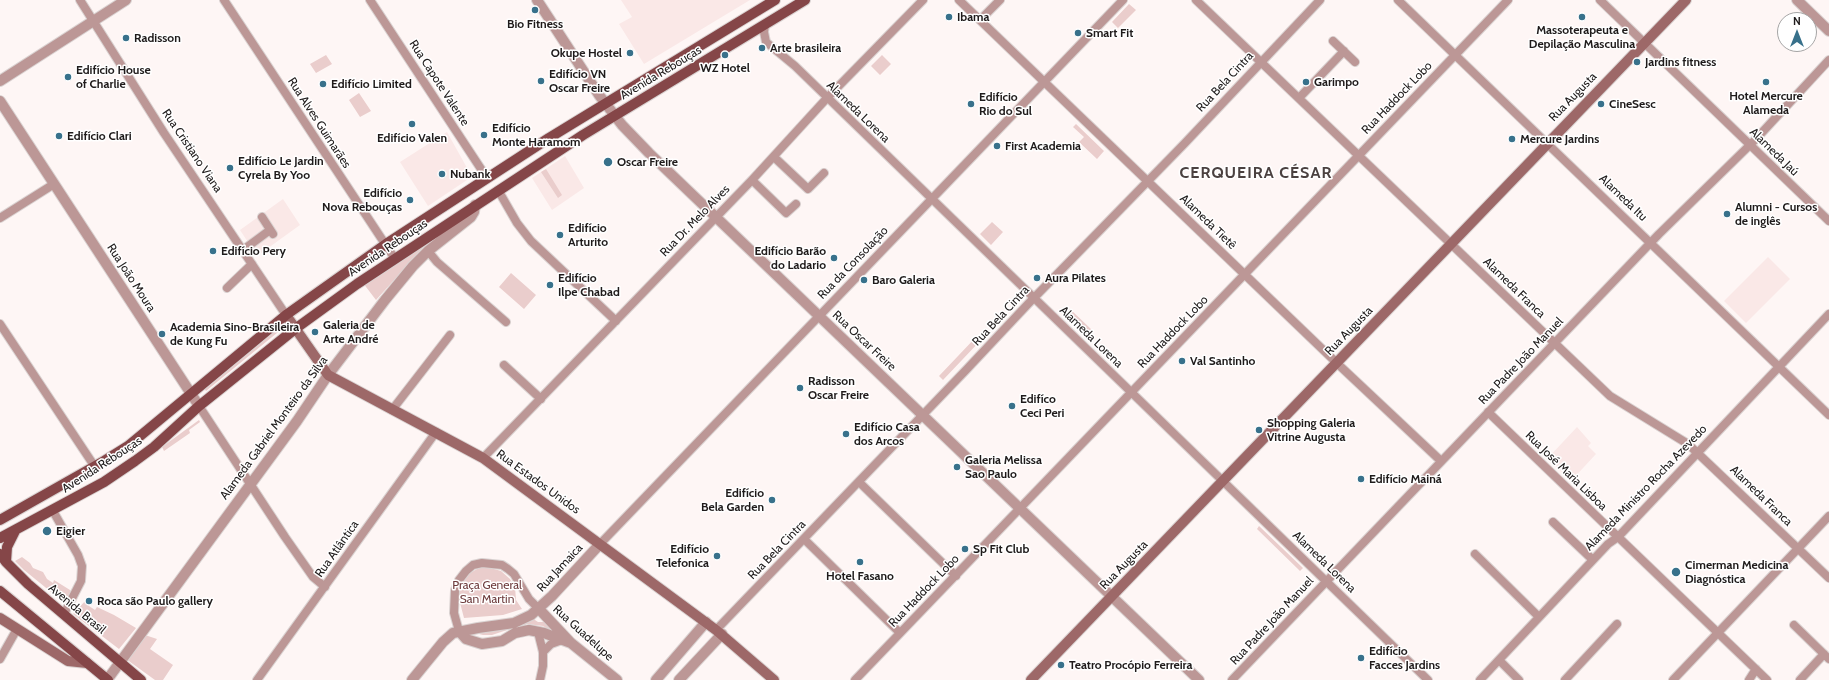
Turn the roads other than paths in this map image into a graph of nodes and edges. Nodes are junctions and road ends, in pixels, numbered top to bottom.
1 (80, 0) edge
2 (126, 0) edge
3 (224, 0) edge
4 (370, 0) edge
5 (537, 0) edge
6 (775, 0) edge
7 (805, 0) edge
8 (923, 0) edge
9 (959, 0) edge
10 (1000, 0) edge
11 (1123, 0) edge
12 (1196, 0) edge
13 (1320, 0) edge
14 (1398, 0) edge
15 (1508, 0) edge
16 (1600, 0) edge
17 (1686, 0) edge
18 (1796, 0) edge
19 (980, 20) junction
20 (94, 21) junction
21 (765, 25) junction
22 (1829, 31) edge
23 (1333, 41) dead end
24 (1645, 43) junction
25 (1344, 51) junction
26 (1456, 55) junction
27 (1829, 60) edge
28 (1260, 62) junction
29 (1355, 62) dead end
30 (0, 81) edge
31 (1044, 82) junction
32 (827, 98) junction
33 (1299, 98) junction
34 (0, 101) edge
35 (606, 103) junction
36 (615, 115) junction
37 (1547, 143) junction
38 (1749, 145) junction
39 (1358, 156) junction
40 (774, 158) junction
41 (824, 173) dead end
42 (487, 178) junction
43 (752, 180) junction
44 (1147, 180) junction
45 (54, 184) junction
46 (498, 190) junction
47 (931, 199) junction
48 (796, 204) dead end
49 (475, 205) junction
50 (715, 216) junction
51 (262, 217) dead end
52 (0, 218) edge
53 (1829, 221) edge
54 (1652, 242) junction
55 (1450, 243) junction
56 (386, 244) junction
57 (243, 250) junction
58 (428, 251) junction
59 (394, 259) junction
60 (252, 264) junction
61 (1244, 274) junction
62 (227, 288) dead end
63 (1034, 298) junction
64 (1829, 314) edge
65 (286, 315) junction
66 (818, 316) junction
67 (616, 321) junction
68 (506, 322) dead end
69 (0, 324) edge
70 (295, 329) junction
71 (450, 335) dead end
72 (1554, 343) junction
73 (1336, 362) junction
74 (504, 366) dead end
75 (1780, 366) junction
76 (328, 375) junction
77 (190, 392) junction
78 (1132, 392) junction
79 (541, 399) junction
80 (199, 406) junction
81 (392, 410) junction
82 (1488, 412) junction
83 (923, 415) junction
84 (1829, 415) edge
85 (436, 432) junction
86 (1698, 453) junction
87 (483, 458) junction
88 (1441, 461) junction
89 (94, 467) junction
90 (1223, 480) junction
91 (859, 482) junction
92 (250, 484) junction
93 (1020, 508) junction
94 (53, 511) junction
95 (1829, 516) edge
96 (2, 518) edge
97 (1553, 522) dead end
98 (15, 531) junction
99 (1618, 537) junction
100 (0, 538) edge
101 (804, 540) junction
102 (600, 544) junction
103 (1798, 549) junction
104 (1475, 554) dead end
105 (3, 558) edge
106 (1593, 560) junction
107 (956, 576) junction
108 (1829, 578) edge
109 (1326, 580) junction
110 (324, 587) junction
111 (0, 591) edge
112 (1112, 597) junction
113 (538, 609) junction
114 (64, 614) junction
115 (1539, 617) junction
116 (0, 618) edge
117 (706, 622) junction
118 (1617, 624) dead end
119 (1794, 625) dead end
120 (17, 629) junction
121 (459, 631) junction
122 (538, 632) junction
123 (719, 632) junction
124 (900, 633) junction
125 (1718, 633) junction
126 (567, 642) junction
127 (543, 652) junction
128 (1827, 656) edge
129 (0, 658) edge
130 (120, 662) junction
131 (87, 663) junction
132 (1502, 663) junction
133 (1756, 669) junction
134 (107, 680) edge
135 (141, 680) edge
136 (257, 680) edge
137 (412, 680) edge
138 (540, 680) edge
139 (617, 680) edge
140 (656, 680) edge
141 (679, 680) edge
142 (774, 680) edge
143 (855, 680) edge
144 (1031, 680) edge
145 (1199, 680) edge
146 (1232, 680) edge
147 (1428, 680) edge
148 (1480, 680) edge
149 (1519, 680) edge
150 (1565, 680) edge
151 (1673, 680) edge
152 (1749, 680) edge
153 (1767, 680) edge
154 (1800, 680) edge

1 - 20 street, Rua Cristiano Viana
2 - 20 street
3 - 56 street, Rua Alves Guimarães
4 - 42 street, Rua Capote Valente
5 - 35 street, Rua Oscar Freire
6 - 35 main road, Avenida Rebouças
7 - 21 main road, Avenida Rebouças
8 - 32 street, Rua Dr. Melo Alves
9 - 19 street, Alameda Tietê
10 - 19 street
11 - 31 street, Rua da Consolação
12 - 28 street, Alameda Franca
13 - 28 street, Rua Bela Cintra
14 - 26 street, Alameda Itu
15 - 26 street, Rua Haddock Lobo
16 - 24 street, Alameda Jaú
17 - 24 main road, Rua Augusta
18 - 22 street
19 - 31 street, Alameda Tietê
20 - 30 street
20 - 57 street, Rua Cristiano Viana
21 - 32 street, Alameda Lorena
21 - 36 main road, Avenida Rebouças
23 - 25 street
24 - 37 main road, Rua Augusta
24 - 38 street, Alameda Jaú
25 - 29 street
25 - 33 street
26 - 37 street, Alameda Itu
26 - 39 street, Rua Haddock Lobo
27 - 38 street, Rua Padre João Manuel
28 - 33 street, Alameda Franca
28 - 44 street, Rua Bela Cintra
31 - 44 street, Alameda Tietê
31 - 47 street, Rua da Consolação
32 - 40 street, Rua Dr. Melo Alves
32 - 47 street, Alameda Lorena
33 - 39 street, Alameda Franca
34 - 45 street, Rua João Moura
35 - 36 street, Rua Oscar Freire
35 - 42 main road, Avenida Rebouças
36 - 46 main road, Avenida Rebouças
36 - 50 street, Rua Oscar Freire
37 - 54 street, Alameda Itu
37 - 55 main road, Rua Augusta
38 - 53 street, Alameda Jaú
38 - 54 street, Rua Padre João Manuel
39 - 55 street, Alameda Franca
39 - 61 street, Rua Haddock Lobo
40 - 41 street
40 - 43 street, Rua Dr. Melo Alves
42 - 56 main road, Avenida Rebouças
43 - 48 street
43 - 50 street, Rua Dr. Melo Alves
44 - 61 street, Alameda Tietê
44 - 63 street, Rua Bela Cintra
45 - 52 street
45 - 77 street, Rua João Moura
46 - 49 main road, Avenida Rebouças
46 - 67 street
47 - 63 street, Alameda Lorena
47 - 66 street, Rua da Consolação
49 - 58 street, Alameda Gabriel Monteiro da Silva
49 - 59 main road, Avenida Rebouças
50 - 66 street, Rua Oscar Freire
50 - 67 street, Rua Dr. Melo Alves
51 - 57 street
54 - 72 street, Rua Padre João Manuel
54 - 75 street, Alameda Itu
55 - 72 street, Alameda Franca
55 - 73 main road, Rua Augusta
56 - 59 street, Rua Alves Guimarães
56 - 65 main road, Avenida Rebouças
57 - 60 street, Rua Cristiano Viana
58 - 68 street
58 - 76 street, Alameda Gabriel Monteiro da Silva
59 - 70 main road, Avenida Rebouças
60 - 62 street
60 - 65 street, Rua Cristiano Viana
61 - 73 street, Alameda Tietê
61 - 78 street, Rua Haddock Lobo
63 - 78 street, Alameda Lorena
63 - 83 street, Rua Bela Cintra
64 - 75 street, Alameda Ministro Rocha Azevedo
65 - 70 main road, Rua Estados Unidos
65 - 77 main road, Avenida Rebouças
66 - 83 street, Rua Oscar Freire
66 - 102 street, Rua da Consolação
67 - 79 street, Rua Dr. Melo Alves
69 - 89 street
70 - 76 main road, Rua Estados Unidos
70 - 80 main road, Avenida Rebouças
71 - 81 street
72 - 82 street, Rua Padre João Manuel
72 - 86 street, Alameda Franca
73 - 88 street, Alameda Tietê
73 - 90 main road, Rua Augusta
74 - 79 street
75 - 84 street, Alameda Itu
75 - 86 street, Alameda Ministro Rocha Azevedo
76 - 81 main road, Rua Estados Unidos
76 - 92 street, Alameda Gabriel Monteiro da Silva
77 - 80 street, Rua João Moura
77 - 89 main road, Avenida Rebouças
78 - 90 street, Alameda Lorena
78 - 93 street, Rua Haddock Lobo
79 - 87 street, Rua Dr. Melo Alves
80 - 92 street, Rua João Moura
80 - 94 main road, Avenida Rebouças
81 - 85 main road, Rua Estados Unidos
82 - 88 street, Rua Padre João Manuel
82 - 99 street, Rua José Maria Lisboa
83 - 91 street, Rua Bela Cintra
83 - 93 street, Rua Oscar Freire
85 - 87 main road, Rua Estados Unidos
85 - 110 street, Rua Atlântica
86 - 99 street, Alameda Ministro Rocha Azevedo
86 - 103 street, Alameda Franca
87 - 102 main road, Rua Estados Unidos
88 - 109 street, Rua Padre João Manuel
89 - 96 main road, Avenida Rebouças
90 - 109 street, Alameda Lorena
90 - 112 main road, Rua Augusta
91 - 101 street, Rua Bela Cintra
91 - 107 street
92 - 110 street, Rua João Moura
92 - 130 street, Alameda Gabriel Monteiro da Silva
93 - 107 street, Rua Haddock Lobo
93 - 112 street, Rua Oscar Freire
94 - 98 main road, Avenida Rebouças
94 - 114 street
95 - 103 street
97 - 106 street
98 - 100 main road, Avenida Rebouças
98 - 105 main road
99 - 106 street, Alameda Ministro Rocha Azevedo
99 - 125 street, Rua José Maria Lisboa
101 - 123 street, Rua Bela Cintra
101 - 124 street
102 - 113 street, Rua Jamaica
102 - 117 main road, Rua Estados Unidos
103 - 108 street, Alameda Franca
103 - 125 street
104 - 115 street
105 - 114 main road, Avenida Brasil
106 - 115 street, Alameda Ministro Rocha Azevedo
107 - 124 street, Rua Haddock Lobo
109 - 146 street, Rua Padre João Manuel
109 - 147 street, Alameda Lorena
110 - 136 street, Rua Atlântica
111 - 131 main road
112 - 144 main road, Rua Augusta
112 - 145 street, Rua Oscar Freire
113 - 121 street, Rua Guadelupe
113 - 121 street
113 - 126 street, Rua Guadelupe
114 - 130 main road, Avenida Brasil
115 - 132 street, Alameda Ministro Rocha Azevedo
116 - 120 main road
117 - 123 main road, Rua Estados Unidos
117 - 140 street
118 - 150 street
119 - 128 street
120 - 129 street
120 - 131 main road
121 - 122 street
121 - 137 street, Rua Guadelupe
122 - 126 street
122 - 127 street
123 - 141 street
123 - 142 main road, Rua Estados Unidos
124 - 143 street, Rua Haddock Lobo
125 - 133 street, Rua José Maria Lisboa
125 - 151 street
126 - 127 street
126 - 139 street, Rua Guadelupe
127 - 138 street
128 - 154 street
130 - 134 street, Alameda Gabriel Monteiro da Silva
130 - 135 main road, Avenida Brasil
131 - 134 main road
132 - 148 street, Alameda Ministro Rocha Azevedo
132 - 149 street
133 - 152 street
133 - 153 street, Rua José Maria Lisboa

